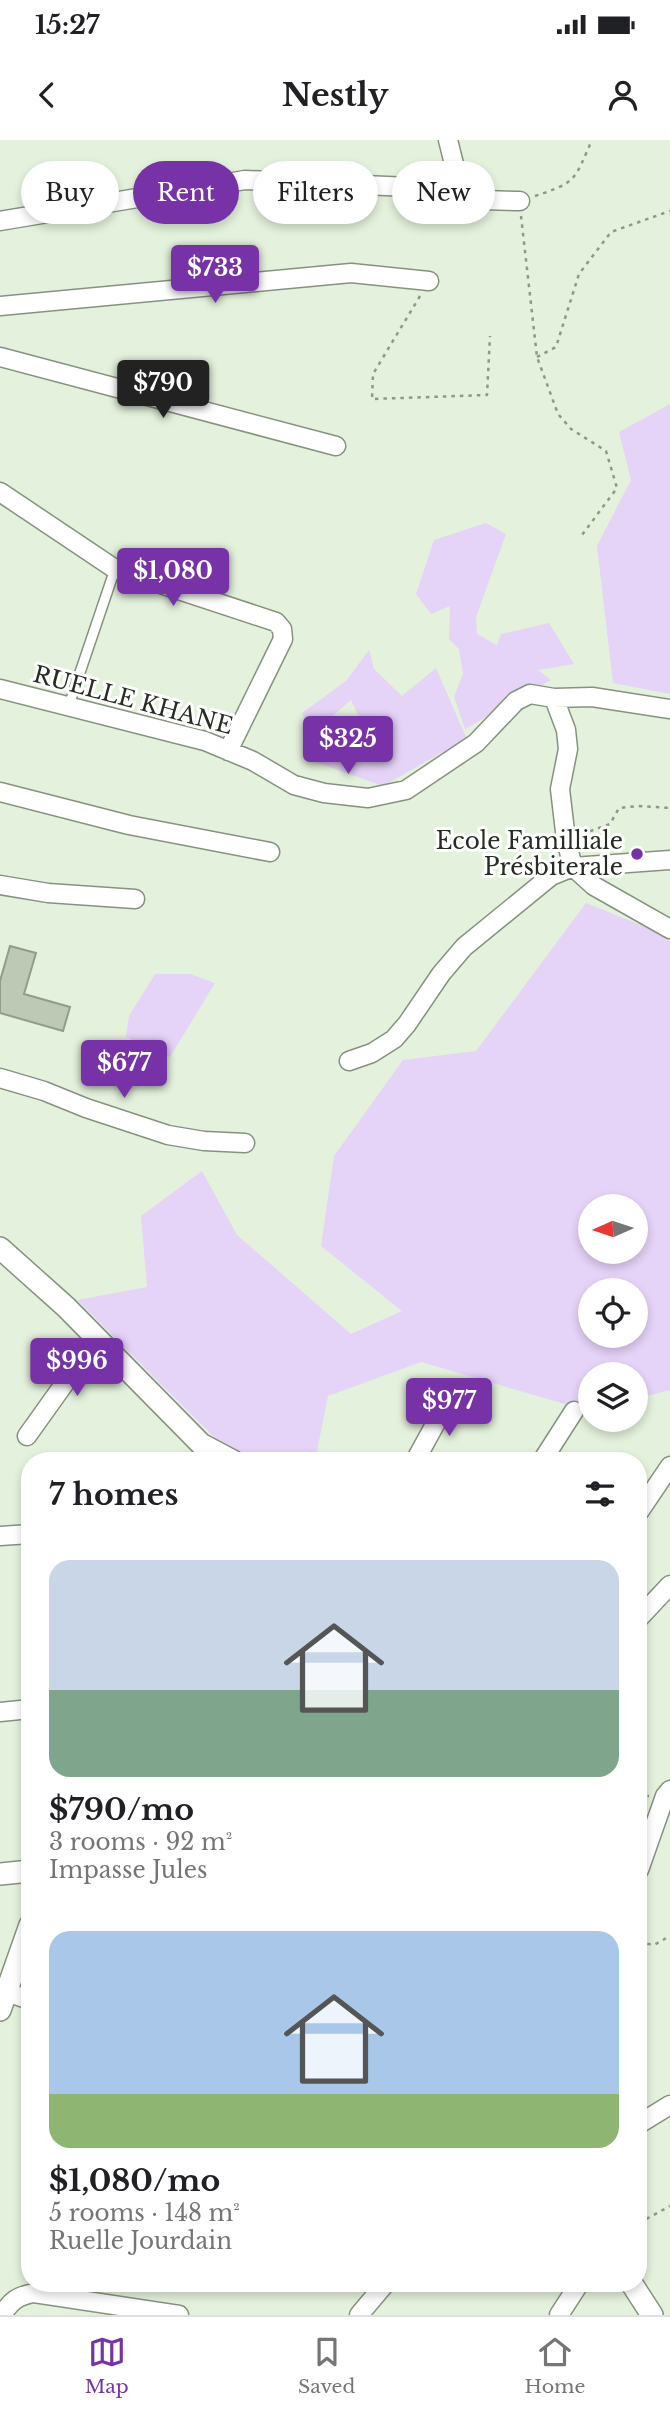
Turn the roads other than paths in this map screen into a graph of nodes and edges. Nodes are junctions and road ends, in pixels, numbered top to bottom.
1 (448, 140) edge
2 (453, 161) edge
3 (392, 186) edge
4 (495, 201) edge
5 (520, 201) road end
6 (0, 221) edge
7 (429, 281) road end
8 (0, 306) edge
9 (0, 357) edge
10 (336, 446) dead end
11 (0, 492) edge
12 (115, 569) junction
13 (0, 689) edge
14 (554, 698) junction
15 (69, 705) junction
16 (670, 709) edge
17 (228, 751) junction
18 (0, 792) edge
19 (271, 852) dead end
20 (670, 860) edge
21 (573, 867) junction
22 (0, 885) edge
23 (135, 899) dead end
24 (670, 929) edge
25 (349, 1061) dead end
26 (0, 1078) edge
27 (244, 1143) dead end
28 (2, 1255) edge
29 (97, 1338) junction
30 (450, 1397) dead end
31 (574, 1412) dead end
32 (27, 1436) dead end
33 (198, 1452) edge
34 (420, 1452) edge
35 (548, 1452) edge
36 (670, 1466) edge
37 (647, 1500) edge
38 (21, 1535) edge
39 (0, 1536) edge
40 (670, 1585) edge
41 (647, 1609) edge
42 (21, 1710) edge
43 (0, 1712) edge
44 (670, 1790) edge
45 (647, 1848) edge
46 (21, 1872) edge
47 (0, 1874) edge
48 (21, 1950) edge
49 (21, 2000) edge
50 (3, 2001) edge
51 (670, 2105) edge
52 (647, 2119) edge
53 (378, 2292) edge
54 (574, 2292) edge
55 (637, 2292) edge
56 (2, 2315) edge
57 (179, 2315) edge
58 (359, 2315) edge
59 (559, 2315) edge
60 (652, 2315) edge

1 - 2 street
3 - 6 street
4 - 5 street
7 - 8 street
9 - 10 street
11 - 12 street
12 - 15 lane
12 - 17 street
13 - 15 street, RUELLE KHANE
14 - 16 street, RUELLE KHANE
14 - 17 street, RUELLE KHANE
14 - 21 street
15 - 17 street, RUELLE KHANE
18 - 19 street
20 - 21 street
21 - 24 street
21 - 25 street
22 - 23 street
26 - 27 street
28 - 29 street
29 - 32 street
29 - 33 street
30 - 34 street
31 - 35 street
36 - 37 street
38 - 39 street
40 - 41 street
42 - 43 street
44 - 45 street
46 - 47 street
48 - 50 street
49 - 50 street
51 - 52 street
53 - 58 street
54 - 59 street
55 - 60 street
56 - 57 street

